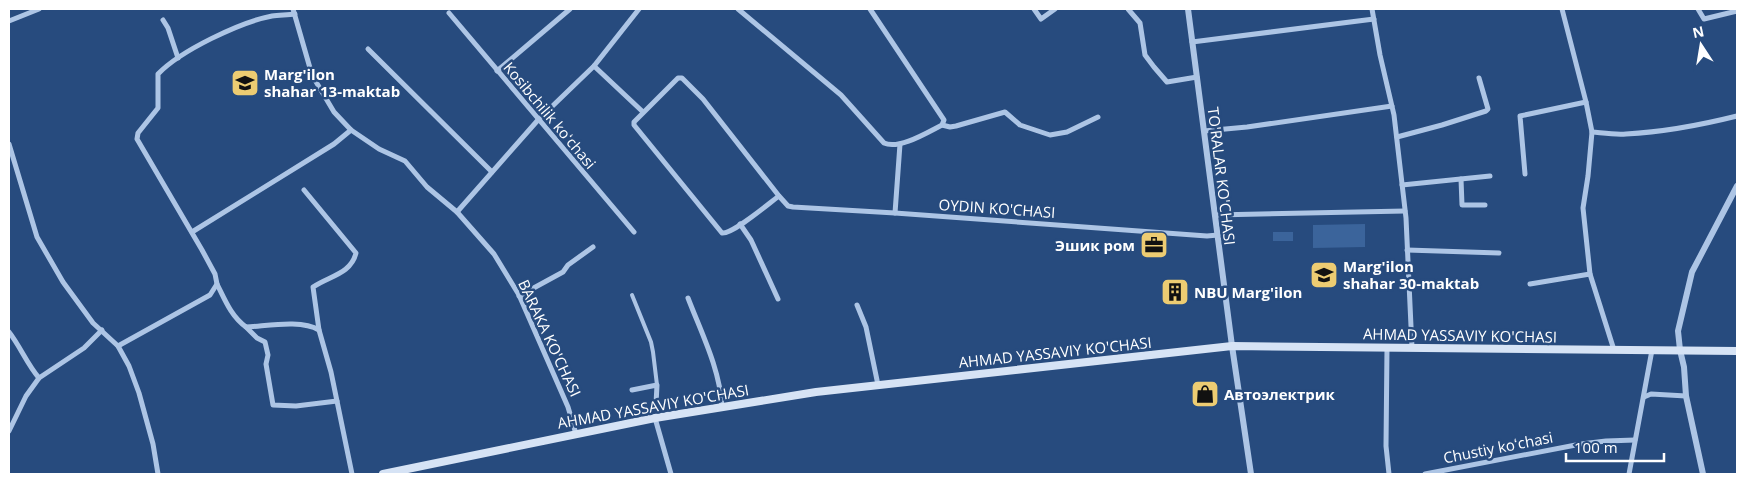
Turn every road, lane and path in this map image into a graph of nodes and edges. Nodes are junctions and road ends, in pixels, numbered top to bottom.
1 (39, 9) edge
2 (570, 9) edge
3 (639, 9) edge
4 (738, 9) edge
5 (870, 9) edge
6 (1034, 9) edge
7 (1054, 9) edge
8 (1128, 9) edge
9 (1188, 9) edge
10 (1372, 9) edge
11 (1562, 9) edge
12 (1698, 9) edge
13 (294, 11) edge
14 (1737, 11) edge
15 (449, 13) dead end
16 (1374, 19) junction
17 (163, 20) dead end
18 (9, 21) edge
19 (1192, 42) junction
20 (368, 49) dead end
21 (178, 58) junction
22 (594, 66) junction
23 (497, 71) junction
24 (1197, 78) junction
25 (1479, 78) dead end
26 (1586, 102) junction
27 (1392, 106) junction
28 (642, 112) junction
29 (1737, 116) edge
30 (1098, 117) dead end
31 (538, 120) junction
32 (942, 125) junction
33 (351, 130) junction
34 (1204, 131) junction
35 (1592, 132) junction
36 (1397, 138) junction
37 (9, 144) edge
38 (900, 144) junction
39 (492, 172) junction
40 (1525, 174) dead end
41 (1490, 176) dead end
42 (1461, 179) junction
43 (1402, 185) junction
44 (1737, 186) edge
45 (304, 190) dead end
46 (779, 196) junction
47 (1485, 205) dead end
48 (1405, 211) junction
49 (457, 212) junction
50 (895, 213) junction
51 (1215, 215) junction
52 (740, 224) junction
53 (192, 232) junction
54 (634, 232) dead end
55 (1218, 236) junction
56 (593, 247) dead end
57 (1407, 250) junction
58 (1499, 253) dead end
59 (1590, 274) junction
60 (217, 284) junction
61 (1530, 284) dead end
62 (632, 295) dead end
63 (519, 296) junction
64 (688, 298) dead end
65 (778, 298) dead end
66 (857, 305) dead end
67 (246, 328) junction
68 (102, 330) junction
69 (319, 330) junction
70 (9, 332) edge
71 (118, 346) junction
72 (1232, 346) junction
73 (1386, 348) junction
74 (1412, 348) junction
75 (1614, 350) junction
76 (1652, 350) junction
77 (1680, 350) junction
78 (1737, 351) edge
79 (39, 378) junction
80 (657, 385) junction
81 (878, 385) junction
82 (632, 390) dead end
83 (1686, 396) junction
84 (1644, 397) junction
85 (337, 401) junction
86 (656, 404) dead end
87 (722, 407) junction
88 (655, 418) junction
89 (9, 432) edge
90 (576, 434) junction
91 (1635, 440) junction
92 (158, 474) edge
93 (352, 474) edge
94 (384, 474) edge
95 (671, 474) edge
96 (1251, 474) edge
97 (1389, 474) edge
98 (1426, 474) edge
99 (1628, 474) edge
100 (1703, 474) edge

1 - 18 street
2 - 23 street
3 - 22 street
4 - 38 street
5 - 32 street
6 - 7 street
8 - 24 street
9 - 19 street, TO'RALAR KO'CHASI
10 - 16 street
11 - 26 street
12 - 14 street
13 - 21 street
13 - 33 street, BARAKA KO'CHASI
15 - 23 street, Kosibchilik koʻchasi
16 - 19 street
16 - 27 street
17 - 21 street
19 - 24 street, TO'RALAR KO'CHASI
20 - 39 street
21 - 53 street
22 - 28 street
22 - 31 street
23 - 31 street, Kosibchilik koʻchasi
24 - 34 street, TO'RALAR KO'CHASI
25 - 36 street
26 - 35 street
26 - 40 street
27 - 34 street
27 - 36 street
28 - 46 street, OYDIN KO'CHASI
28 - 52 street
29 - 35 street
30 - 32 street
31 - 39 street
31 - 54 street, Kosibchilik koʻchasi
32 - 38 street
33 - 49 street, BARAKA KO'CHASI
33 - 53 street
34 - 51 street, TO'RALAR KO'CHASI
35 - 59 street
36 - 43 street
37 - 68 street
38 - 50 street
39 - 49 street
41 - 42 street
42 - 43 street
42 - 47 street
43 - 48 street
44 - 77 street
45 - 69 street
46 - 50 street, OYDIN KO'CHASI
46 - 52 street
48 - 51 street
48 - 57 street
49 - 63 street, BARAKA KO'CHASI
50 - 55 street, OYDIN KO'CHASI
51 - 55 street, TO'RALAR KO'CHASI
52 - 65 street
53 - 60 street
55 - 72 street, TO'RALAR KO'CHASI
56 - 63 street
57 - 58 street
57 - 74 street
59 - 61 street
59 - 75 street
60 - 67 street
60 - 71 street
62 - 80 street
63 - 90 street, BARAKA KO'CHASI
64 - 87 street
66 - 81 street
67 - 69 street
67 - 85 street
68 - 71 street
68 - 79 street
69 - 85 street
70 - 79 street
71 - 92 street
72 - 73 main road, AHMAD YASSAVIY KO'CHASI
72 - 81 main road, AHMAD YASSAVIY KO'CHASI
72 - 96 street, TO'RALAR KO'CHASI
73 - 74 main road, AHMAD YASSAVIY KO'CHASI
73 - 97 street
74 - 75 main road, AHMAD YASSAVIY KO'CHASI
75 - 76 main road, AHMAD YASSAVIY KO'CHASI
76 - 77 main road, AHMAD YASSAVIY KO'CHASI
76 - 84 street
77 - 78 main road, AHMAD YASSAVIY KO'CHASI
77 - 83 street
79 - 89 street
80 - 82 street
80 - 86 street
81 - 87 main road, AHMAD YASSAVIY KO'CHASI
83 - 84 street
83 - 100 street
84 - 91 street
85 - 93 street
87 - 88 main road, AHMAD YASSAVIY KO'CHASI
88 - 90 main road, AHMAD YASSAVIY KO'CHASI
88 - 95 street
90 - 94 main road, AHMAD YASSAVIY KO'CHASI
91 - 98 street, Chustiy koʻchasi
91 - 99 street

